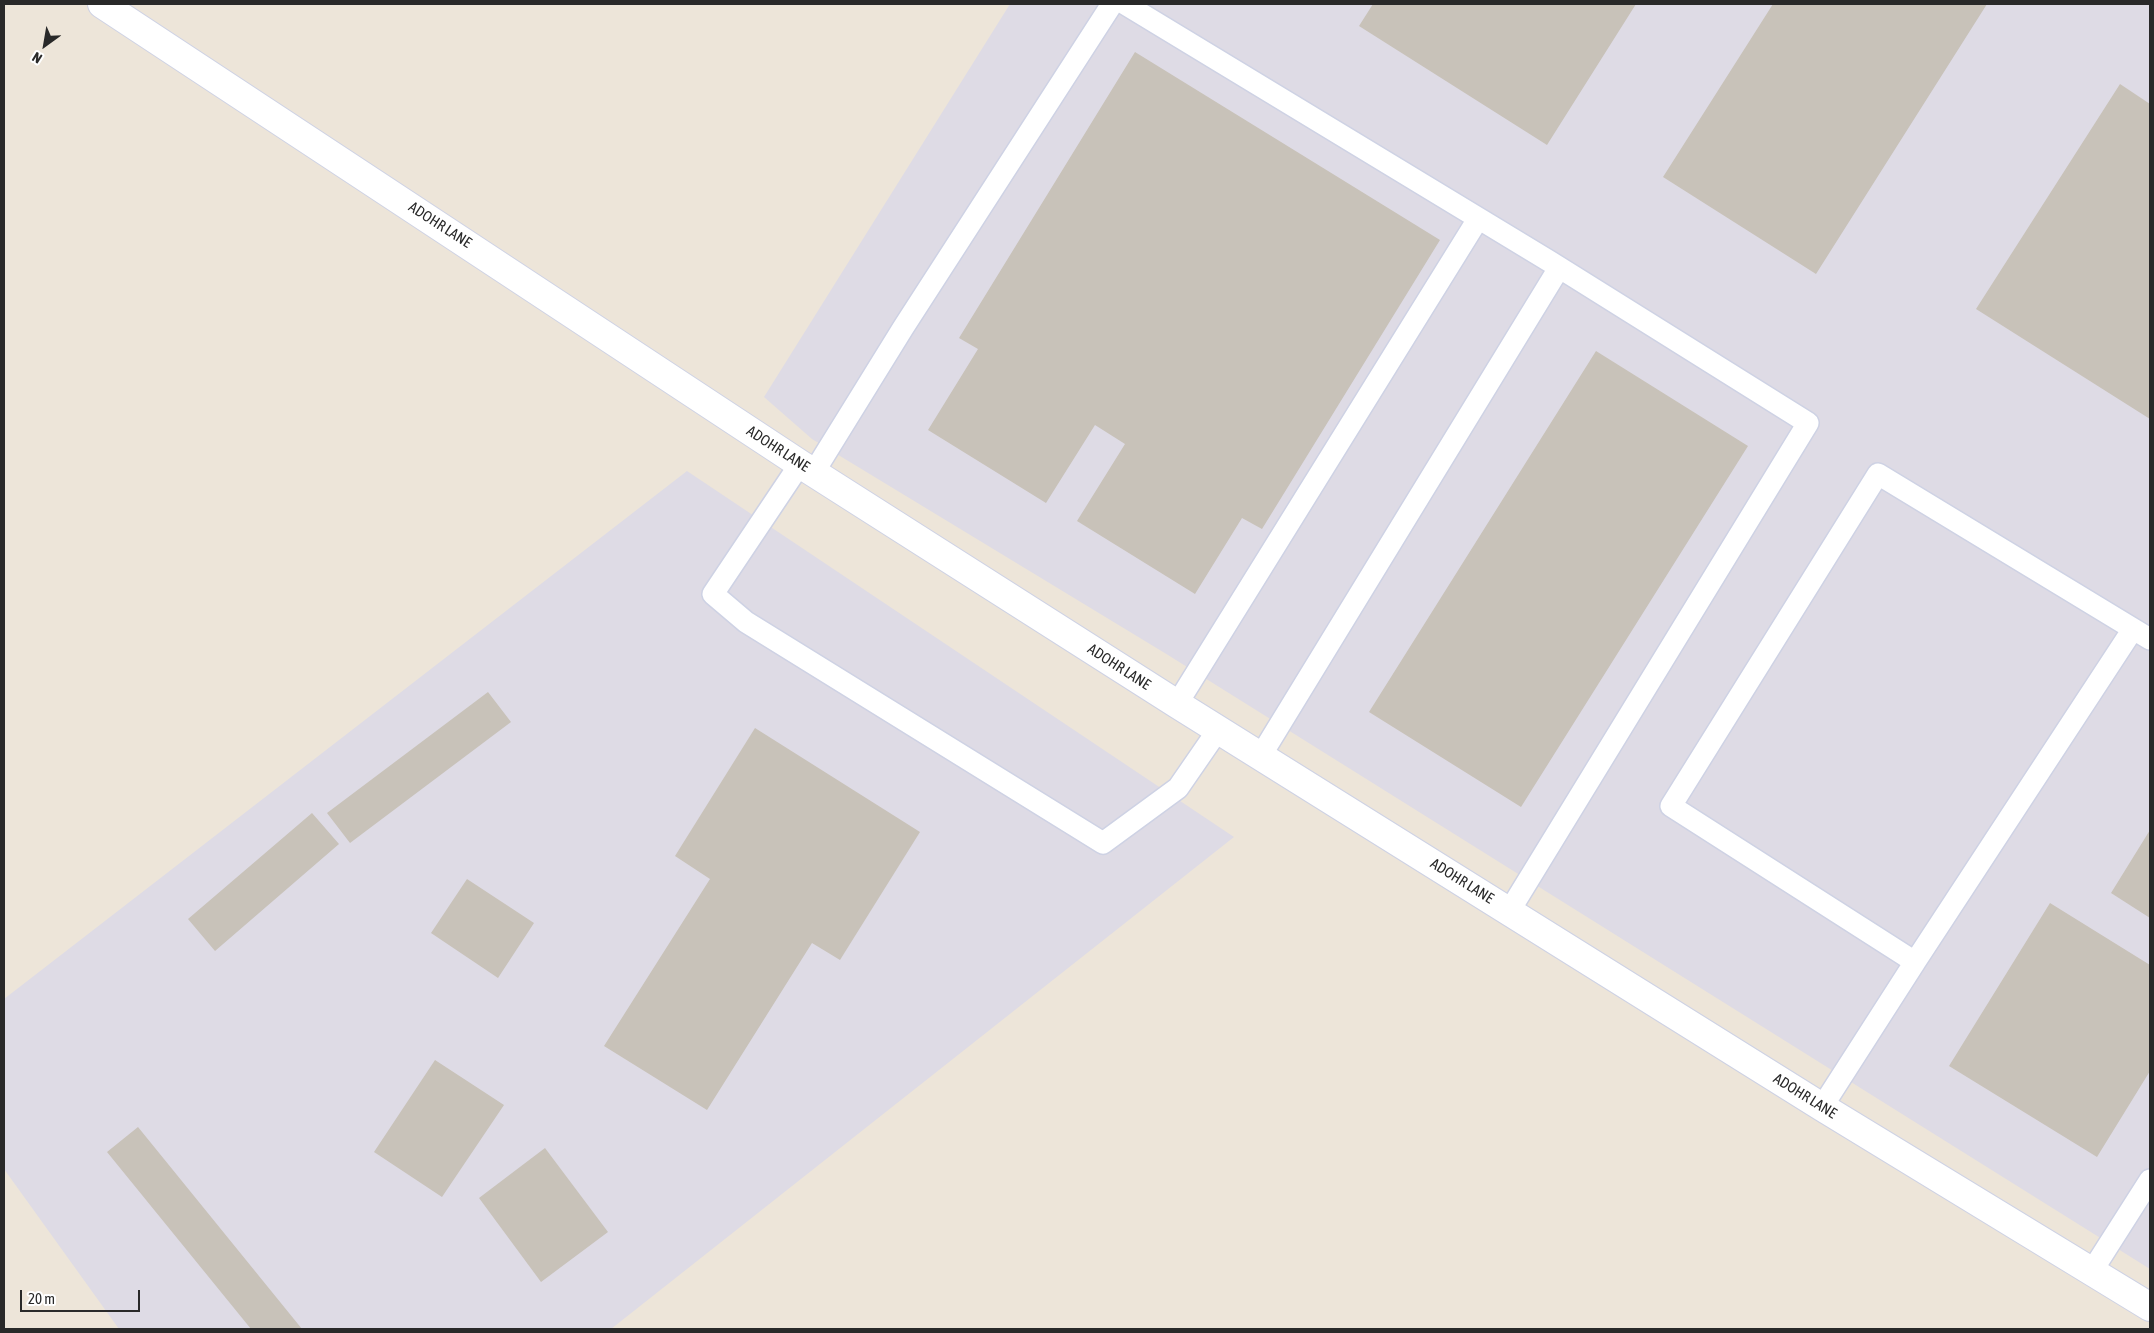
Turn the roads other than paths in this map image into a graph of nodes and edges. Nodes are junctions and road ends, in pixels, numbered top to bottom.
1 (102, 4) edge
2 (1112, 4) edge
3 (1125, 4) edge
4 (1478, 219) junction
5 (1559, 268) junction
6 (807, 468) junction
7 (2142, 634) edge
8 (1177, 704) junction
9 (1218, 730) junction
10 (1260, 757) junction
11 (1510, 910) junction
12 (1915, 962) junction
13 (1822, 1107) junction
14 (2150, 1180) edge
15 (2092, 1271) junction
16 (2150, 1307) edge

1 - 6 street, ADOHR LANE
2 - 6 lane
3 - 4 lane
4 - 5 lane
4 - 8 lane
5 - 10 lane
5 - 11 lane
6 - 8 street, ADOHR LANE
6 - 9 lane
7 - 12 lane
7 - 12 lane
8 - 9 street, ADOHR LANE
9 - 10 street, ADOHR LANE
10 - 11 street, ADOHR LANE
11 - 13 street, ADOHR LANE
12 - 13 lane
13 - 15 street, ADOHR LANE
14 - 15 lane
15 - 16 street, ADOHR LANE

